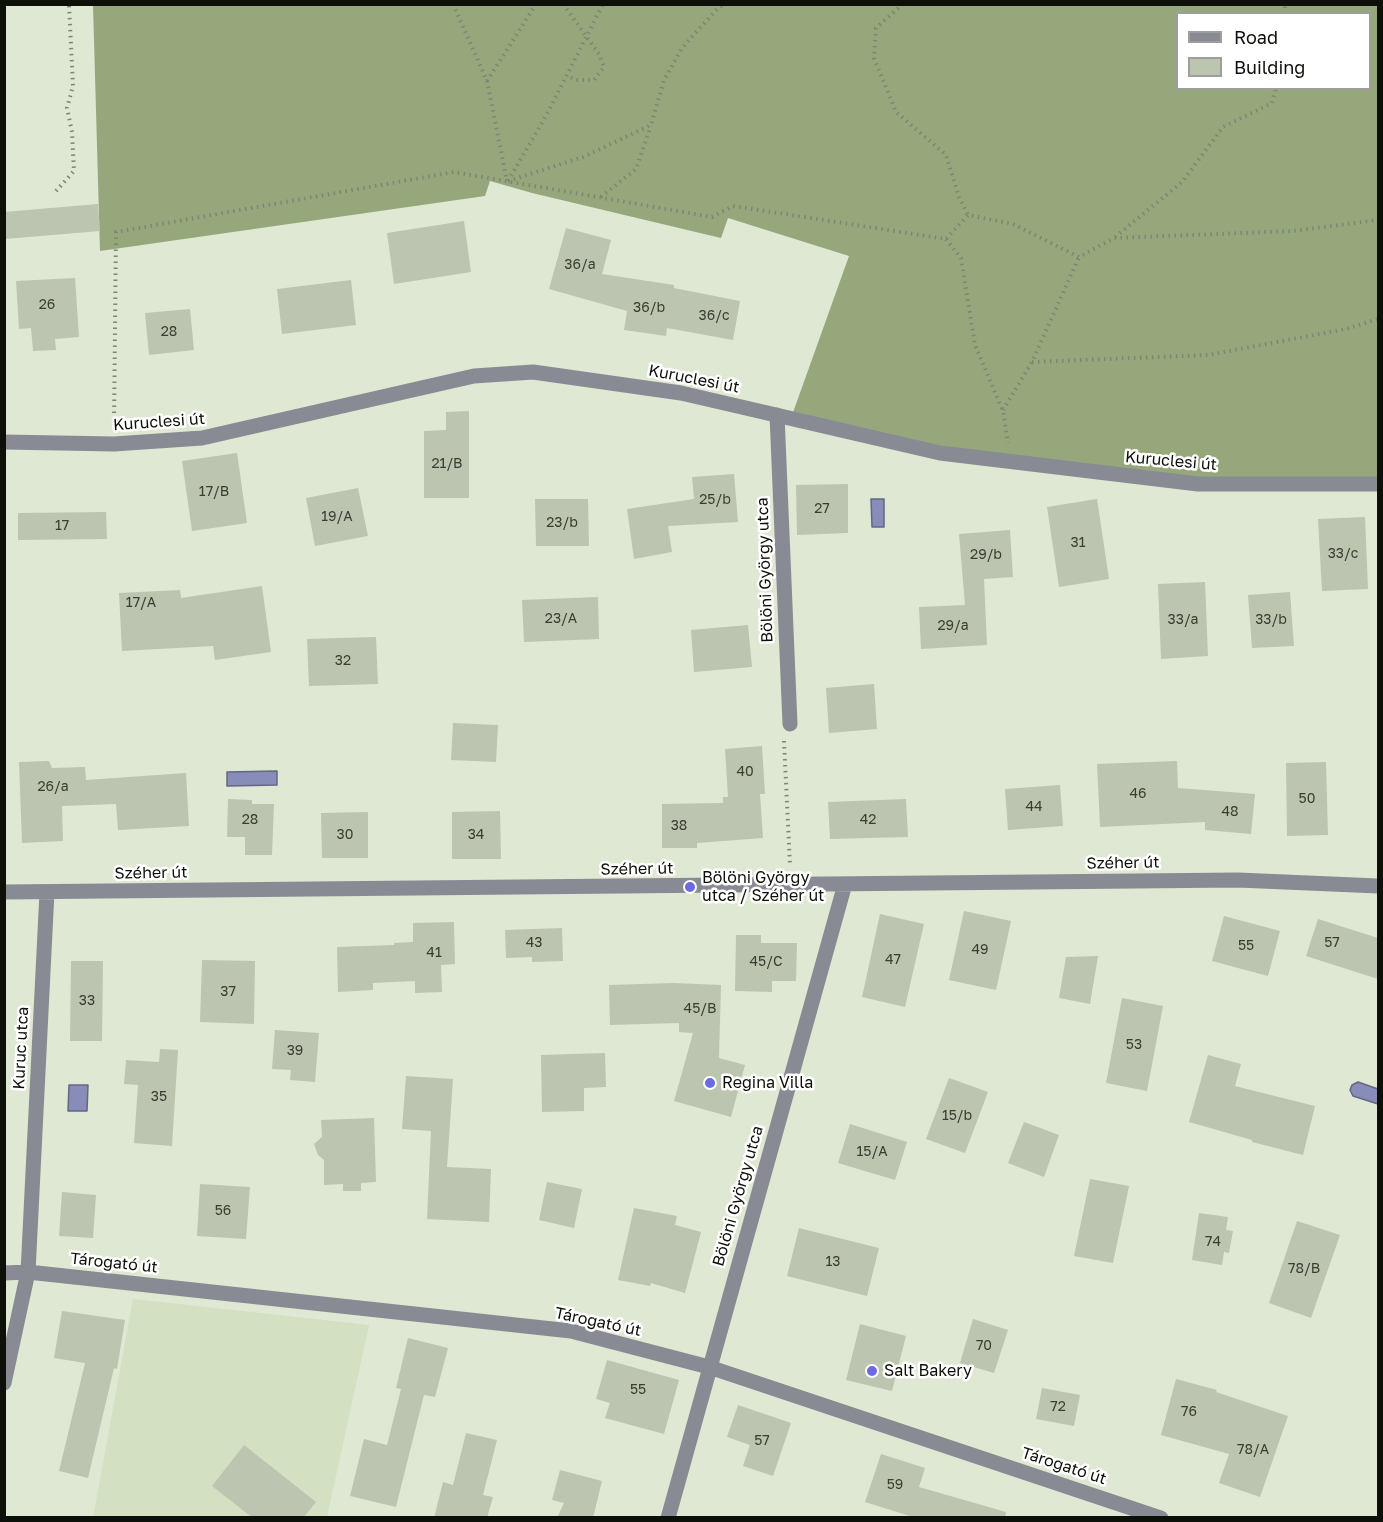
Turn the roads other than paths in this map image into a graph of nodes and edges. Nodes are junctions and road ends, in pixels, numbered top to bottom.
1 (777, 415) junction
2 (4, 442) edge
3 (1378, 484) edge
4 (790, 724) dead end
5 (844, 884) junction
6 (1378, 886) edge
7 (4, 892) edge
8 (47, 892) junction
9 (28, 1272) junction
10 (4, 1273) edge
11 (709, 1367) junction
12 (4, 1383) edge
13 (668, 1518) edge
14 (1161, 1518) edge

1 - 2 street, Kuruclesi út
1 - 3 street, Kuruclesi út
1 - 4 street, Bölöni György utca
5 - 6 street, Széher út
5 - 8 street, Széher út
5 - 11 street, Bölöni György utca
7 - 8 street, Széher út
8 - 9 street, Kuruc utca
9 - 10 street, Tárogató út
9 - 11 street, Tárogató út
9 - 12 street, Kuruc utca
11 - 13 street, Bölöni György utca
11 - 14 street, Tárogató út

